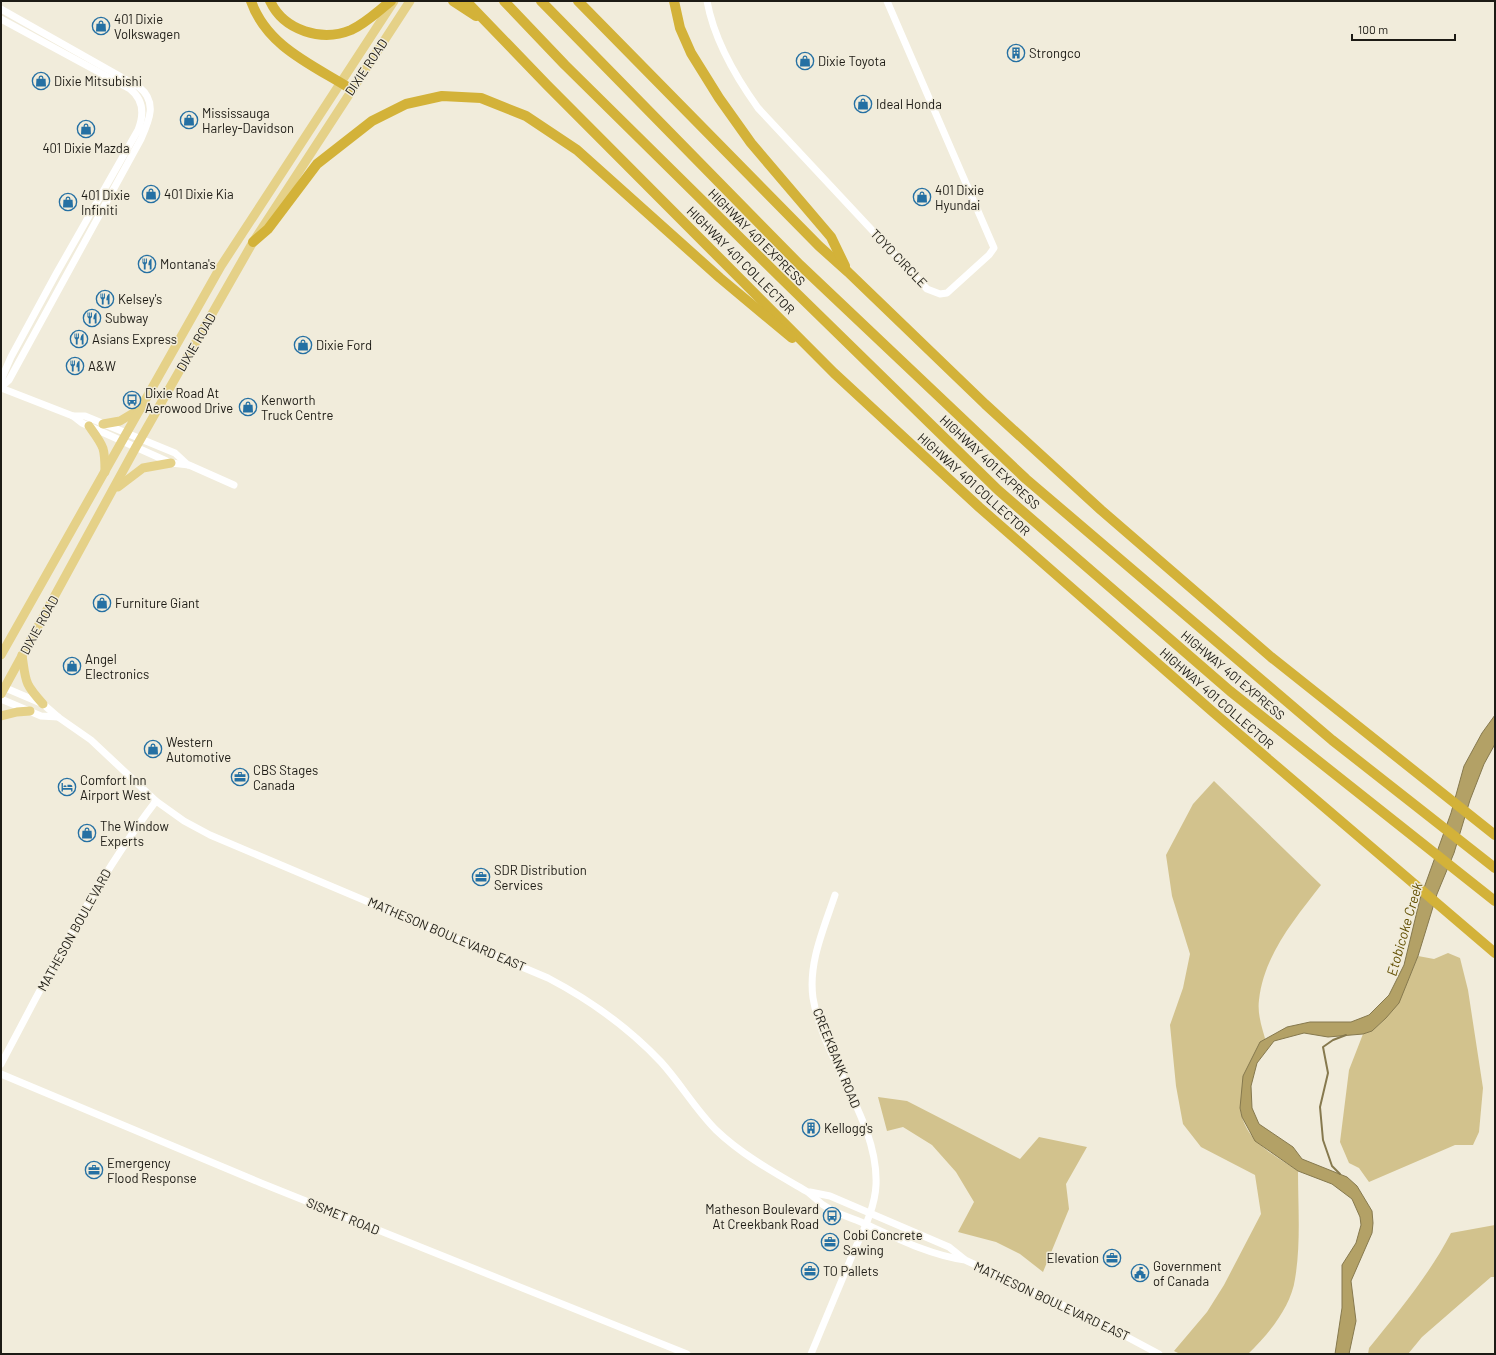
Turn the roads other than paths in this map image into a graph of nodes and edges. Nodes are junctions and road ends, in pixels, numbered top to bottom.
1 (251, 1) edge
2 (270, 1) edge
3 (391, 1) edge
4 (394, 1) edge
5 (410, 1) edge
6 (453, 1) edge
7 (466, 1) edge
8 (504, 1) edge
9 (541, 1) edge
10 (578, 1) edge
11 (674, 1) edge
12 (707, 1) edge
13 (887, 1) edge
14 (1, 9) edge
15 (1, 19) edge
16 (486, 21) junction
17 (341, 83) junction
18 (351, 89) junction
19 (253, 242) junction
20 (848, 272) junction
21 (834, 373) junction
22 (1, 380) edge
23 (1, 387) edge
24 (143, 407) junction
25 (73, 416) junction
26 (103, 424) junction
27 (90, 426) junction
28 (125, 437) junction
29 (138, 443) junction
30 (170, 463) junction
31 (189, 465) junction
32 (104, 475) junction
33 (234, 485) dead end
34 (113, 492) junction
35 (2, 651) edge
36 (22, 655) junction
37 (2, 689) edge
38 (1, 699) edge
39 (43, 704) junction
40 (30, 711) junction
41 (1, 716) edge
42 (58, 717) junction
43 (156, 801) junction
44 (1493, 833) edge
45 (1495, 868) edge
46 (835, 895) dead end
47 (1495, 901) edge
48 (1495, 953) edge
49 (1, 1064) edge
50 (1, 1074) edge
51 (808, 1192) junction
52 (870, 1213) junction
53 (865, 1224) junction
54 (965, 1260) junction
55 (687, 1354) edge
56 (811, 1354) edge
57 (1159, 1354) edge

1 - 17 highway
2 - 3 highway
4 - 17 main road, DIXIE ROAD
5 - 18 main road, DIXIE ROAD
6 - 16 highway
7 - 16 highway, HIGHWAY 401 COLLECTOR
8 - 47 highway, HIGHWAY 401 EXPRESS
9 - 45 highway, HIGHWAY 401 EXPRESS
10 - 20 highway
11 - 20 highway
12 - 13 street, TOYO CIRCLE
14 - 23 street
15 - 22 street
16 - 21 highway, HIGHWAY 401 COLLECTOR
17 - 18 highway
17 - 24 main road, DIXIE ROAD
18 - 19 main road, DIXIE ROAD
19 - 21 highway
19 - 29 main road, DIXIE ROAD
20 - 44 highway
21 - 48 highway, HIGHWAY 401 COLLECTOR
23 - 25 street
24 - 26 main road
24 - 28 main road, DIXIE ROAD
25 - 26 street
25 - 27 street
26 - 28 street
27 - 28 street
27 - 32 main road
28 - 29 street
28 - 32 main road, DIXIE ROAD
29 - 30 street
29 - 31 street
29 - 34 main road, DIXIE ROAD
30 - 31 street
30 - 34 main road
31 - 33 street
32 - 35 main road, DIXIE ROAD
34 - 36 main road, DIXIE ROAD
36 - 37 main road, DIXIE ROAD
36 - 39 main road
37 - 39 street, MATHESON BOULEVARD EAST
38 - 40 street, MATHESON BOULEVARD EAST
39 - 42 street, MATHESON BOULEVARD EAST
40 - 41 main road
40 - 42 street, MATHESON BOULEVARD EAST
42 - 43 street, MATHESON BOULEVARD EAST
43 - 49 street, MATHESON BOULEVARD
43 - 51 street, MATHESON BOULEVARD EAST
46 - 52 street, CREEKBANK ROAD
50 - 55 street, SISMET ROAD
51 - 52 street, MATHESON BOULEVARD EAST
51 - 53 street, MATHESON BOULEVARD EAST
52 - 53 street, CREEKBANK ROAD
52 - 54 street, MATHESON BOULEVARD EAST
53 - 54 street, MATHESON BOULEVARD EAST
53 - 56 street, CREEKBANK ROAD
54 - 57 street, MATHESON BOULEVARD EAST

